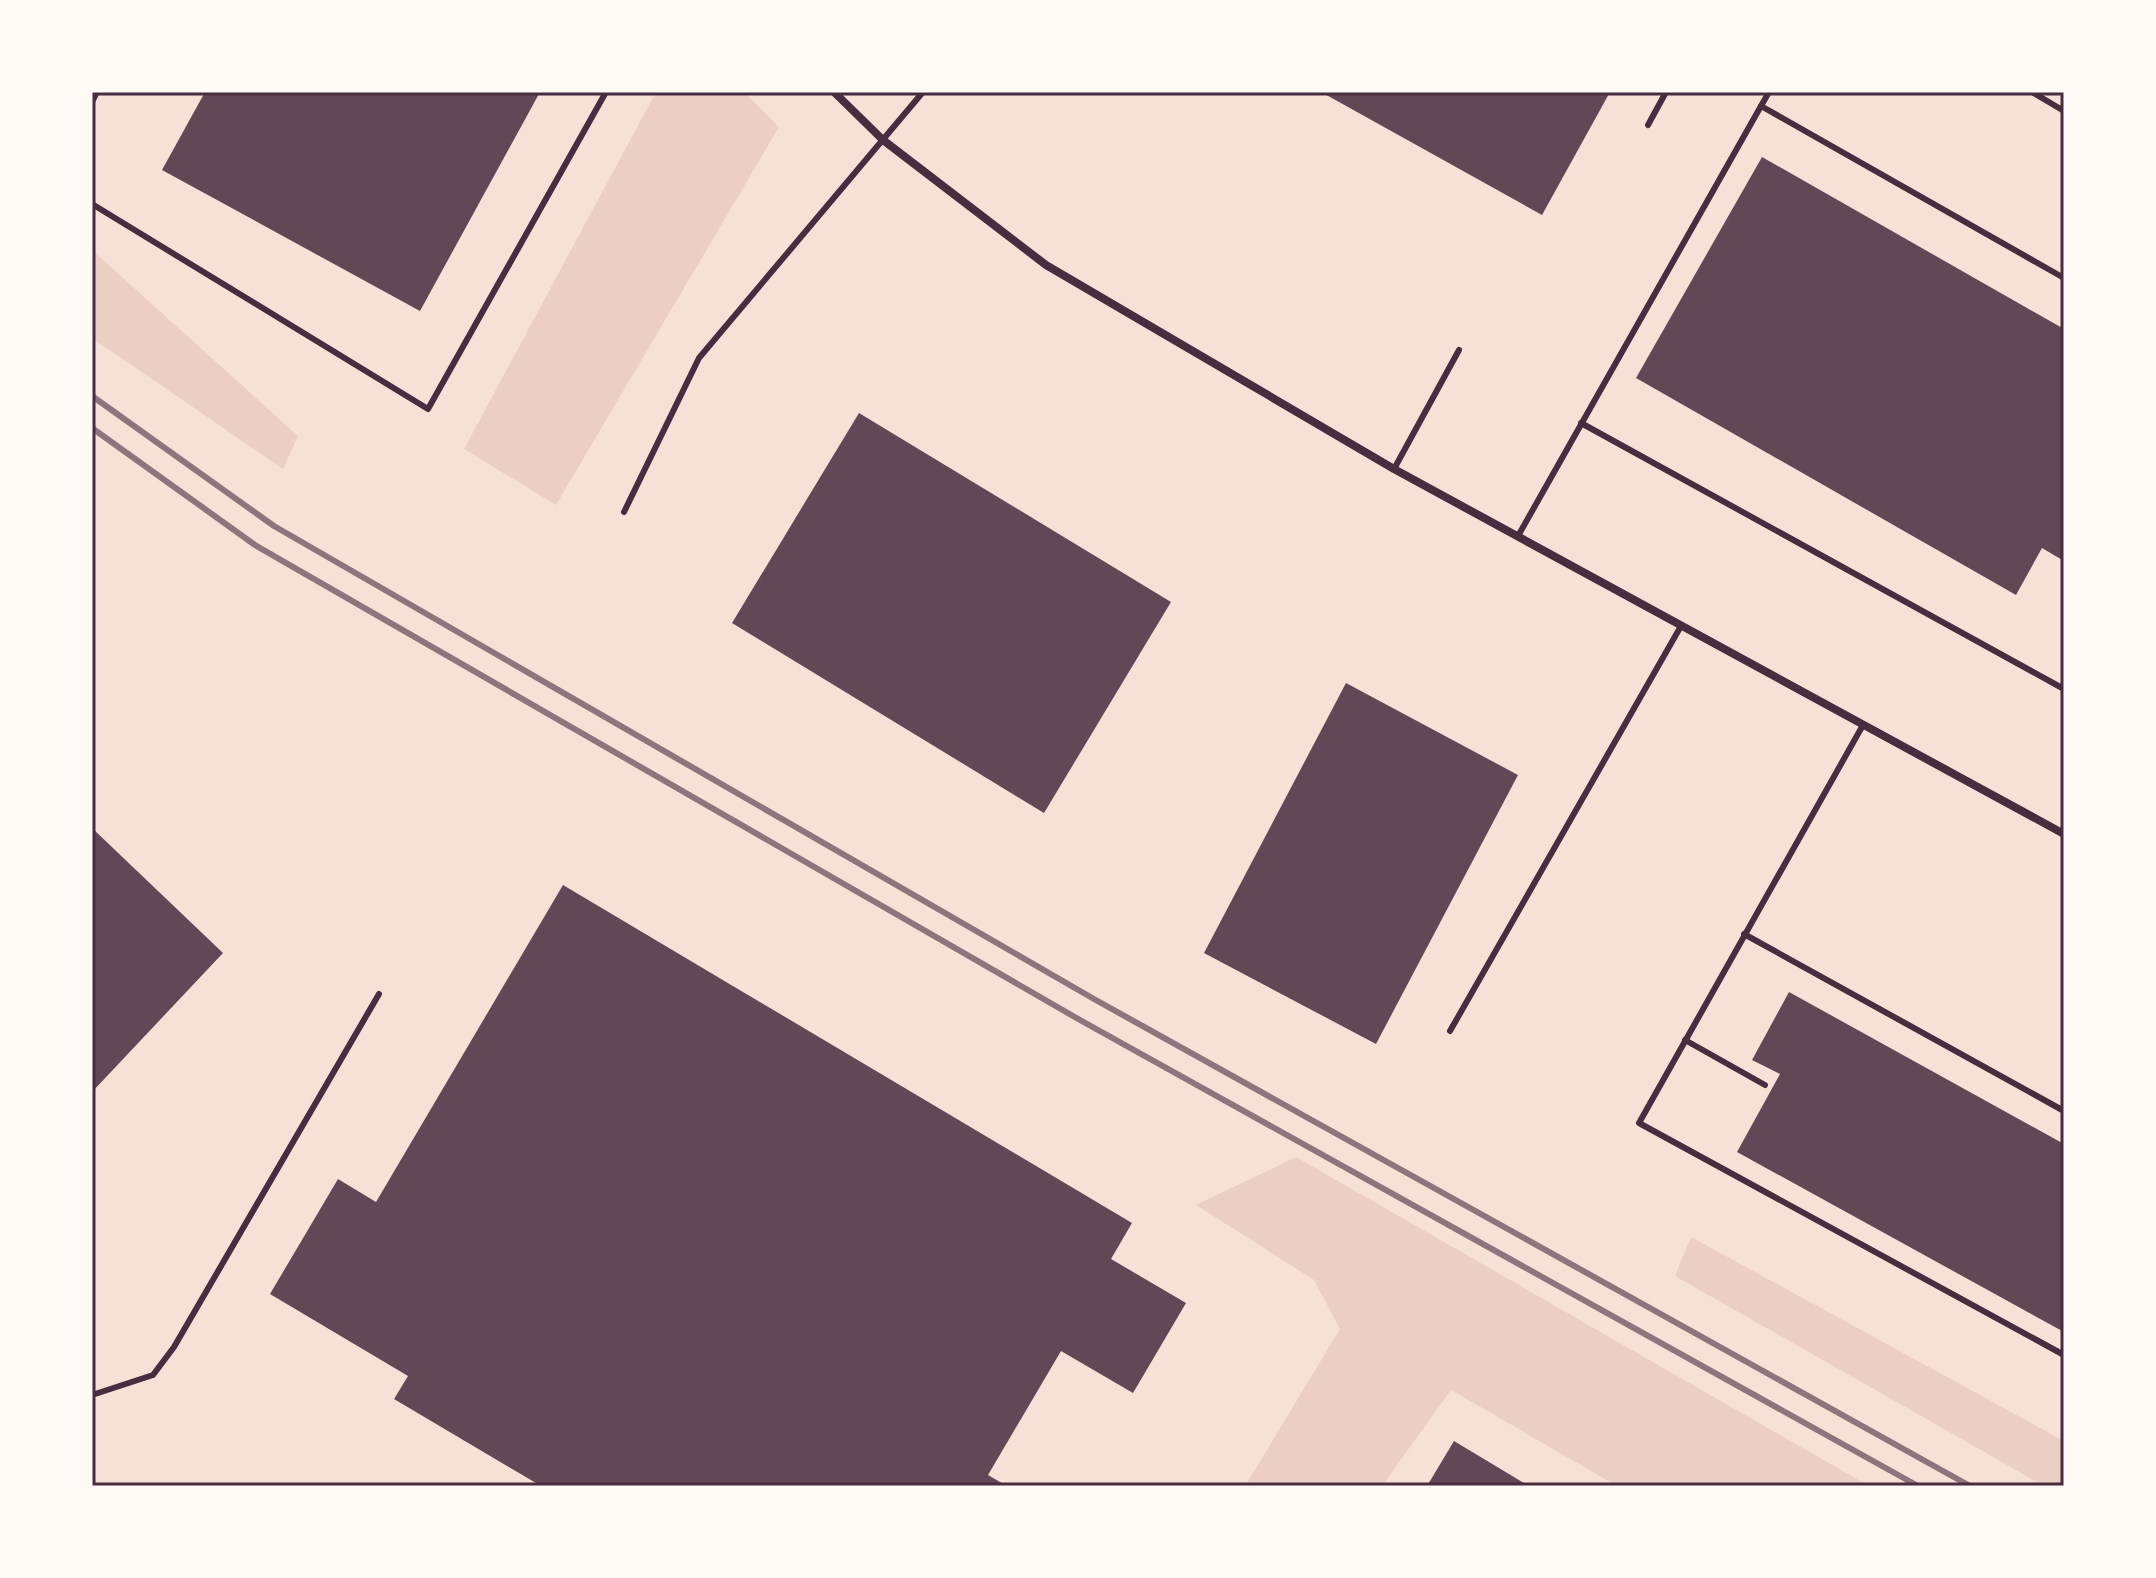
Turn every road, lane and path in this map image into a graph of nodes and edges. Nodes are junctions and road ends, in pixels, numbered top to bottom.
1 (97, 92) edge
2 (606, 92) edge
3 (834, 92) edge
4 (923, 92) edge
5 (1666, 92) edge
6 (1769, 92) edge
7 (2032, 92) edge
8 (92, 102) edge
9 (1761, 106) junction
10 (2064, 111) edge
11 (1648, 125) dead end
12 (883, 140) junction
13 (92, 204) edge
14 (2064, 278) edge
15 (1459, 350) dead end
16 (1581, 423) junction
17 (1394, 469) junction
18 (624, 512) dead end
19 (1518, 536) junction
20 (1681, 626) junction
21 (2064, 689) edge
22 (1863, 725) junction
23 (2064, 834) edge
24 (1744, 934) junction
25 (379, 994) dead end
26 (1450, 1031) dead end
27 (1685, 1040) junction
28 (1765, 1085) dead end
29 (2064, 1111) edge
30 (2064, 1355) edge
31 (92, 1395) edge

1 - 8 lane
2 - 13 lane
3 - 12 street
4 - 12 lane
5 - 11 lane
6 - 9 lane
7 - 10 lane
9 - 14 lane
9 - 16 lane
12 - 17 street
12 - 18 lane
15 - 17 lane
16 - 19 lane
16 - 21 lane
17 - 19 street
19 - 20 street
20 - 22 street
20 - 26 lane
22 - 23 street
22 - 24 lane
24 - 27 lane
24 - 29 lane
25 - 31 lane
27 - 28 lane
27 - 30 lane

